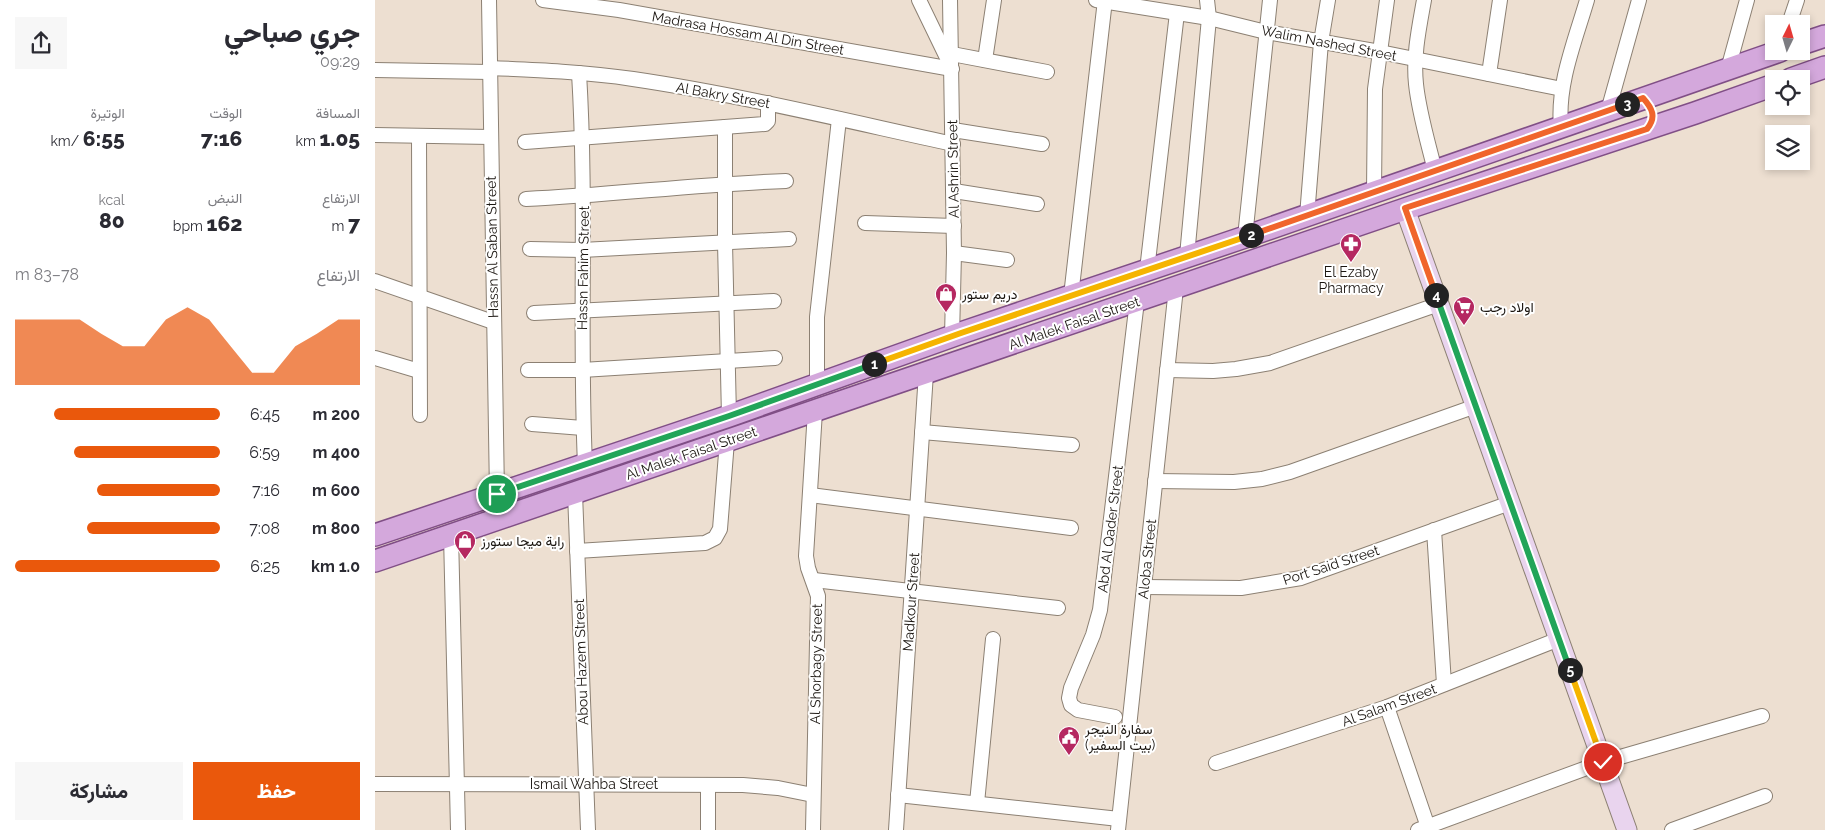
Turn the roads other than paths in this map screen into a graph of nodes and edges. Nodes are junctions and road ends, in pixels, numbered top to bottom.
1 (489, 0) edge
2 (543, 0) edge
3 (919, 0) edge
4 (950, 0) edge
5 (994, 0) edge
6 (1207, 0) edge
7 (1270, 0) edge
8 (1328, 0) edge
9 (1387, 0) edge
10 (1424, 0) edge
11 (1500, 0) edge
12 (1587, 0) edge
13 (1639, 0) edge
14 (1747, 0) edge
15 (1797, 0) edge
16 (1102, 1) edge
17 (1153, 4) edge
18 (1177, 13) junction
19 (1792, 15) edge
20 (1209, 18) junction
21 (1266, 32) junction
22 (1825, 36) edge
23 (1810, 41) edge
24 (1321, 42) junction
25 (1379, 52) junction
26 (952, 54) junction
27 (1765, 56) edge
28 (985, 60) junction
29 (1415, 60) junction
30 (1825, 67) edge
31 (952, 69) junction
32 (1728, 69) junction
33 (375, 70) edge
34 (490, 70) junction
35 (1047, 72) dead end
36 (1810, 72) edge
37 (579, 73) junction
38 (1489, 74) junction
39 (1687, 83) junction
40 (1562, 88) junction
41 (1765, 88) edge
42 (1643, 98) junction
43 (768, 103) junction
44 (1608, 111) junction
45 (1695, 113) junction
46 (839, 119) junction
47 (725, 127) junction
48 (1561, 127) junction
49 (1647, 129) junction
50 (375, 135) edge
51 (419, 136) junction
52 (491, 137) junction
53 (953, 137) junction
54 (583, 138) junction
55 (525, 142) dead end
56 (1042, 144) dead end
57 (1435, 171) junction
58 (786, 181) dead end
59 (725, 183) junction
60 (954, 191) junction
61 (1374, 192) junction
62 (583, 196) junction
63 (526, 199) dead end
64 (1037, 204) dead end
65 (1405, 208) junction
66 (1307, 216) junction
67 (865, 222) dead end
68 (954, 226) junction
69 (1245, 237) junction
70 (789, 239) dead end
71 (725, 243) junction
72 (530, 249) dead end
73 (582, 250) junction
74 (954, 253) junction
75 (1187, 256) junction
76 (1007, 260) dead end
77 (1147, 270) junction
78 (375, 281) edge
79 (1175, 288) junction
80 (420, 296) junction
81 (1071, 296) junction
82 (774, 301) dead end
83 (1137, 301) junction
84 (727, 303) junction
85 (1439, 304) junction
86 (582, 311) junction
87 (534, 313) dead end
88 (493, 322) junction
89 (952, 337) junction
90 (375, 358) edge
91 (775, 358) dead end
92 (728, 361) junction
93 (528, 370) dead end
94 (582, 370) junction
95 (1167, 370) junction
96 (419, 371) junction
97 (926, 373) junction
98 (817, 384) junction
99 (1476, 406) junction
100 (815, 411) junction
101 (419, 415) dead end
102 (729, 416) junction
103 (532, 424) dead end
104 (583, 428) junction
105 (922, 432) junction
106 (727, 441) junction
107 (1072, 445) dead end
108 (585, 464) junction
109 (1155, 481) junction
110 (575, 493) junction
111 (497, 494) junction
112 (810, 495) junction
113 (1510, 502) junction
114 (917, 509) junction
115 (1071, 528) dead end
116 (1434, 530) junction
117 (375, 535) edge
118 (451, 535) junction
119 (577, 551) junction
120 (375, 561) edge
121 (813, 580) junction
122 (1144, 587) junction
123 (911, 591) junction
124 (1058, 608) dead end
125 (993, 639) dead end
126 (1559, 639) junction
127 (1444, 684) junction
128 (1387, 707) junction
129 (1762, 716) dead end
130 (1115, 717) dead end
131 (1603, 762) junction
132 (1216, 763) dead end
133 (375, 784) edge
134 (586, 784) junction
135 (457, 785) junction
136 (708, 785) junction
137 (813, 795) junction
138 (898, 795) junction
139 (1765, 796) dead end
140 (977, 803) junction
141 (1119, 825) edge
142 (1425, 829) edge
143 (458, 830) edge
144 (588, 830) edge
145 (708, 830) edge
146 (813, 830) edge
147 (896, 830) edge
148 (1627, 830) edge
149 (1672, 830) edge

1 - 34 street, Hassn Al Saban Street
2 - 31 street, Madrasa Hossam Al Din Street
3 - 31 street
4 - 26 street, Al Ashrin Street
5 - 28 street
6 - 20 street
7 - 21 street
8 - 24 street
9 - 25 street
10 - 29 street
11 - 38 street
12 - 40 street
13 - 44 street
14 - 32 street
15 - 19 street
16 - 17 street, Walim Nashed Street
16 - 81 street
17 - 18 street, Walim Nashed Street
18 - 20 street, Walim Nashed Street
18 - 77 street
20 - 21 street, Walim Nashed Street
20 - 75 street
21 - 24 street, Walim Nashed Street
21 - 69 street
22 - 23 main road
24 - 25 street, Walim Nashed Street
24 - 66 street
25 - 29 street, Walim Nashed Street
25 - 61 street
26 - 28 street
26 - 31 street, Al Ashrin Street
27 - 32 main road, Al Malek Faisal Street
28 - 35 street
29 - 38 street, Walim Nashed Street
29 - 57 street
30 - 36 main road
31 - 53 street, Al Ashrin Street
32 - 39 main road, Al Malek Faisal Street
33 - 34 street, Al Bakry Street
34 - 37 street, Al Bakry Street
34 - 52 street, Hassn Al Saban Street
37 - 43 street, Al Bakry Street
37 - 54 street, Hassn Fahim Street
38 - 40 street, Walim Nashed Street
39 - 42 main road, Al Malek Faisal Street
39 - 45 main road
40 - 48 street
41 - 45 main road, Al Malek Faisal Street
42 - 44 main road, Al Malek Faisal Street
42 - 49 main road
43 - 46 street, Al Bakry Street
43 - 47 street
44 - 48 main road, Al Malek Faisal Street
45 - 49 main road, Al Malek Faisal Street
46 - 53 street, Al Bakry Street
46 - 98 street
47 - 54 street
47 - 59 street
48 - 57 main road, Al Malek Faisal Street
49 - 65 main road, Al Malek Faisal Street
50 - 51 street
51 - 52 street
51 - 80 street
52 - 88 street, Hassn Al Saban Street
53 - 56 street, Al Bakry Street
53 - 60 street, Al Ashrin Street
54 - 55 street
54 - 62 street, Hassn Fahim Street
57 - 61 main road, Al Malek Faisal Street
58 - 59 street
59 - 62 street
59 - 71 street
60 - 64 street
60 - 68 street, Al Ashrin Street
61 - 66 main road, Al Malek Faisal Street
62 - 63 street
62 - 73 street, Hassn Fahim Street
65 - 79 main road, Al Malek Faisal Street
65 - 85 street
66 - 69 main road, Al Malek Faisal Street
67 - 68 street
68 - 74 street, Al Ashrin Street
69 - 75 main road, Al Malek Faisal Street
70 - 71 street
71 - 73 street
71 - 84 street
72 - 73 street
73 - 86 street, Hassn Fahim Street
74 - 76 street
74 - 89 street, Al Ashrin Street
75 - 77 main road, Al Malek Faisal Street
77 - 81 main road, Al Malek Faisal Street
78 - 80 street
79 - 83 main road, Al Malek Faisal Street
79 - 95 street, Aloba Street
80 - 88 street
80 - 96 street
81 - 89 main road, Al Malek Faisal Street
82 - 84 street
83 - 97 main road, Al Malek Faisal Street
83 - 130 street, Abd Al Qader Street
84 - 86 street
84 - 92 street
85 - 95 street
85 - 99 street
86 - 87 street
86 - 94 street, Hassn Fahim Street
88 - 111 street, Hassn Al Saban Street
89 - 98 main road, Al Malek Faisal Street
90 - 96 street
91 - 92 street
92 - 94 street
92 - 102 street
93 - 94 street
94 - 104 street, Hassn Fahim Street
95 - 109 street, Aloba Street
96 - 101 street
97 - 100 main road, Al Malek Faisal Street
97 - 105 street, Madkour Street
98 - 102 main road, Al Malek Faisal Street
99 - 109 street
99 - 113 street
100 - 106 main road, Al Malek Faisal Street
100 - 112 street, Al Shorbagy Street
102 - 108 main road, Al Malek Faisal Street
103 - 104 street
104 - 108 street, Hassn Fahim Street
105 - 107 street
105 - 114 street, Madkour Street
106 - 110 main road, Al Malek Faisal Street
106 - 119 street
108 - 111 main road, Al Malek Faisal Street
109 - 122 street, Aloba Street
110 - 118 main road, Al Malek Faisal Street
110 - 119 street, Abou Hazem Street
111 - 117 main road, Al Malek Faisal Street
112 - 114 street
112 - 121 street, Al Shorbagy Street
113 - 116 street, Port Said Street
113 - 126 street
114 - 115 street
114 - 123 street, Madkour Street
116 - 122 street, Port Said Street
116 - 127 street
118 - 120 main road, Al Malek Faisal Street
118 - 135 street
119 - 134 street, Abou Hazem Street
121 - 123 street
121 - 137 street, Al Shorbagy Street
122 - 141 street, Aloba Street
123 - 124 street
123 - 138 street, Madkour Street
125 - 140 street
126 - 127 street, Al Salam Street
126 - 131 street
127 - 128 street, Al Salam Street
128 - 132 street, Al Salam Street
128 - 142 street
129 - 131 street
131 - 142 street
131 - 148 street
133 - 135 street, Ismail Wahba Street
134 - 135 street, Ismail Wahba Street
134 - 136 street, Ismail Wahba Street
134 - 144 street, Abou Hazem Street
135 - 143 street
136 - 137 street, Ismail Wahba Street
136 - 145 street
137 - 146 street, Al Shorbagy Street
138 - 140 street
138 - 147 street, Madkour Street
139 - 149 street
140 - 141 street

